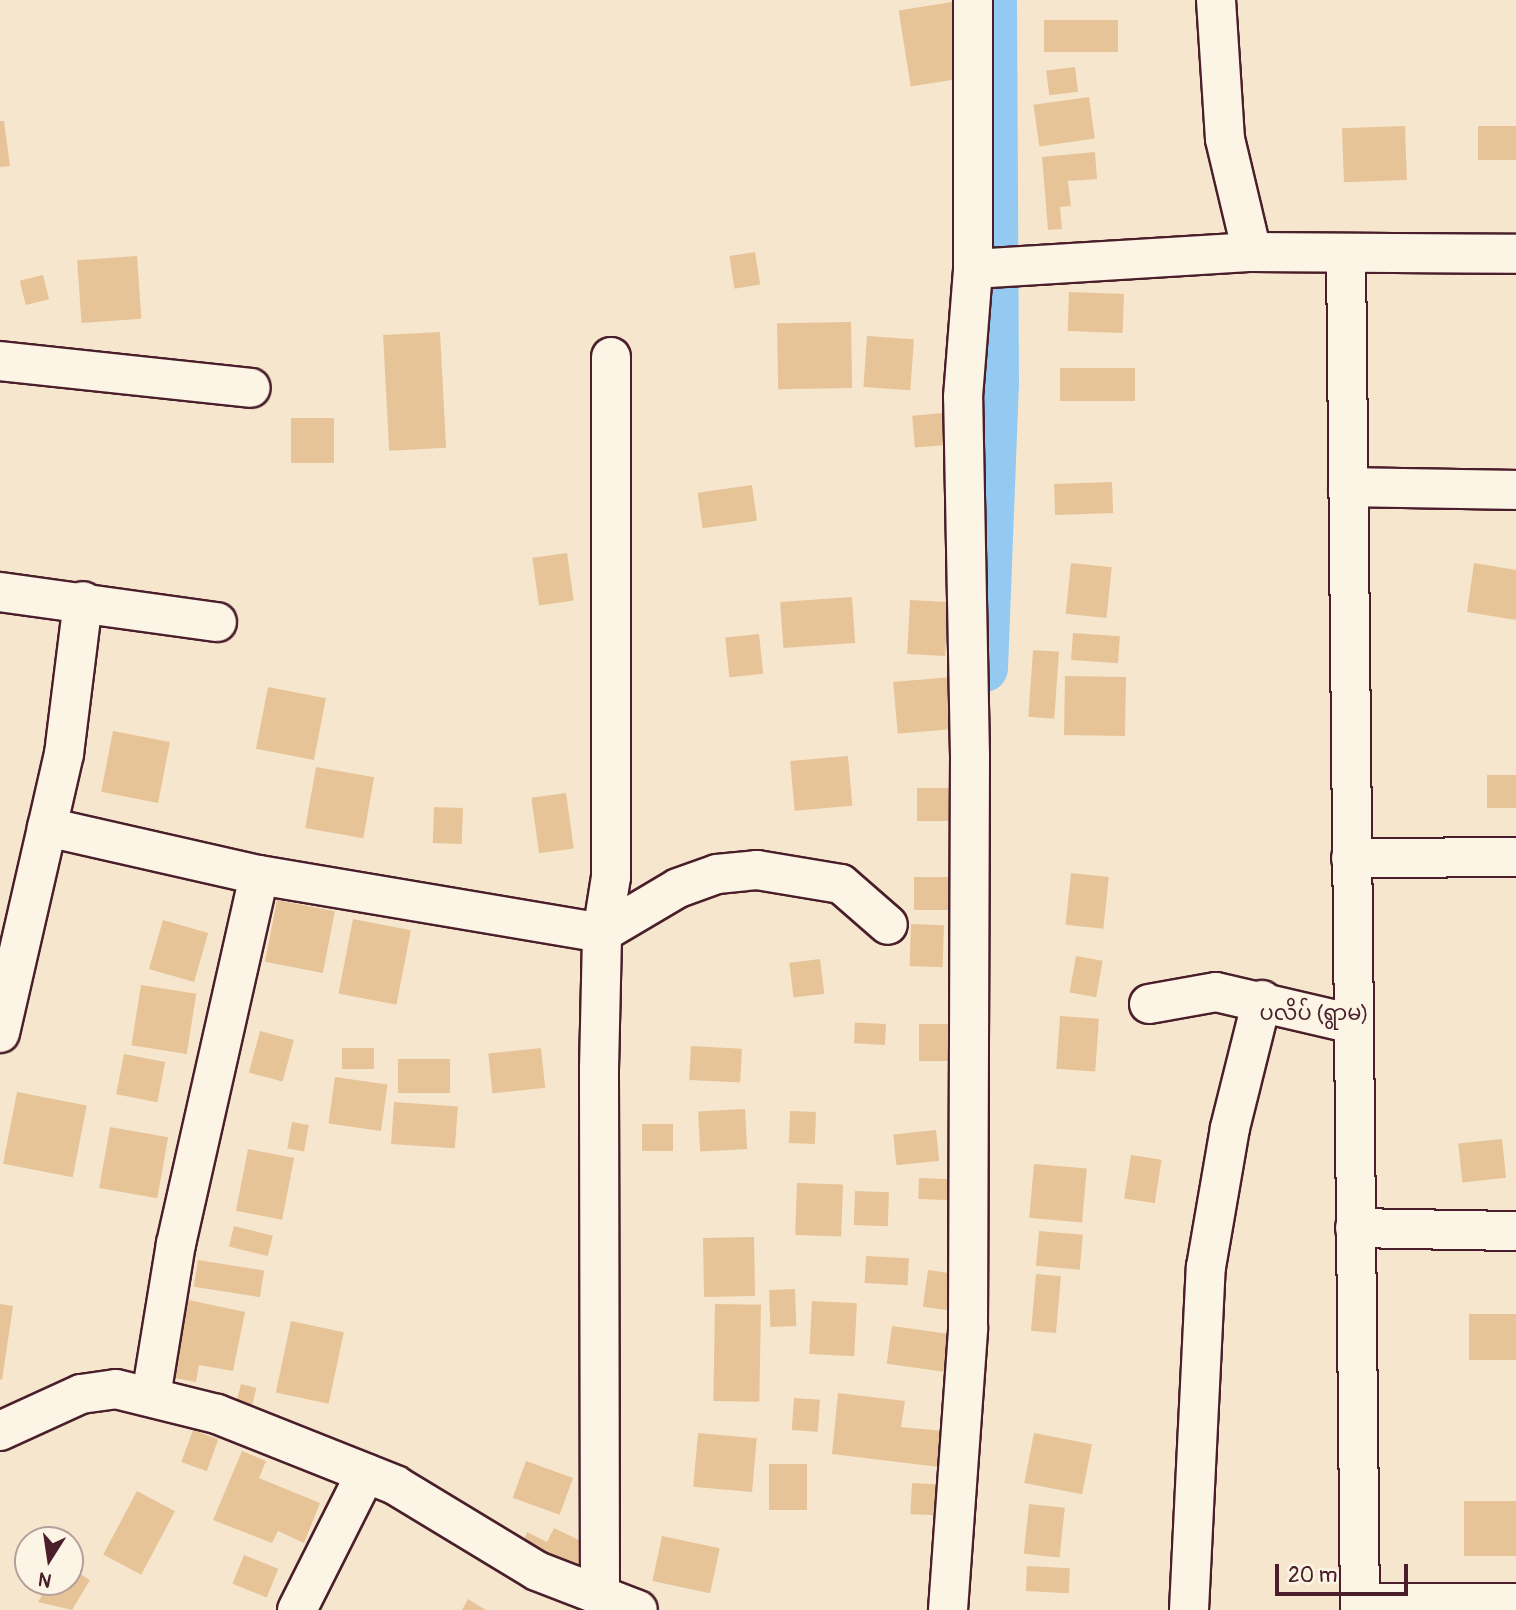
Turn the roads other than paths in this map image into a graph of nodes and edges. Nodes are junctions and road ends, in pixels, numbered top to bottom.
1 (974, 0) edge
2 (1216, 0) edge
3 (1252, 253) junction
4 (1346, 253) junction
5 (1516, 254) edge
6 (973, 269) junction
7 (611, 357) dead end
8 (0, 361) edge
9 (251, 388) dead end
10 (1348, 487) junction
11 (1516, 490) edge
12 (0, 592) edge
13 (83, 601) junction
14 (217, 622) dead end
15 (47, 827) junction
16 (1352, 858) junction
17 (1516, 858) edge
18 (259, 874) junction
19 (888, 925) dead end
20 (602, 933) junction
21 (1262, 1000) junction
22 (1149, 1004) dead end
23 (1353, 1024) junction
24 (0, 1033) edge
25 (1355, 1228) junction
26 (1516, 1231) edge
27 (151, 1396) junction
28 (0, 1431) edge
29 (366, 1472) junction
30 (550, 1595) edge
31 (600, 1595) junction
32 (1516, 1604) edge
33 (1360, 1606) edge
34 (297, 1610) edge
35 (638, 1610) edge
36 (948, 1610) edge
37 (1189, 1610) edge

1 - 6 street
2 - 3 street
3 - 4 street
3 - 6 street
4 - 5 street
4 - 10 street
6 - 36 street
7 - 20 street
8 - 9 street
10 - 11 street
10 - 16 street
12 - 13 street
13 - 14 street
13 - 15 street
15 - 18 street
15 - 24 street
16 - 17 street
16 - 23 street
18 - 20 street
18 - 27 street
19 - 20 street
20 - 31 street
21 - 22 street
21 - 23 street
21 - 37 street
23 - 25 street
25 - 26 street
25 - 33 street
27 - 28 street
27 - 29 street
29 - 30 street
29 - 34 street
30 - 31 street
31 - 35 street
32 - 33 street

